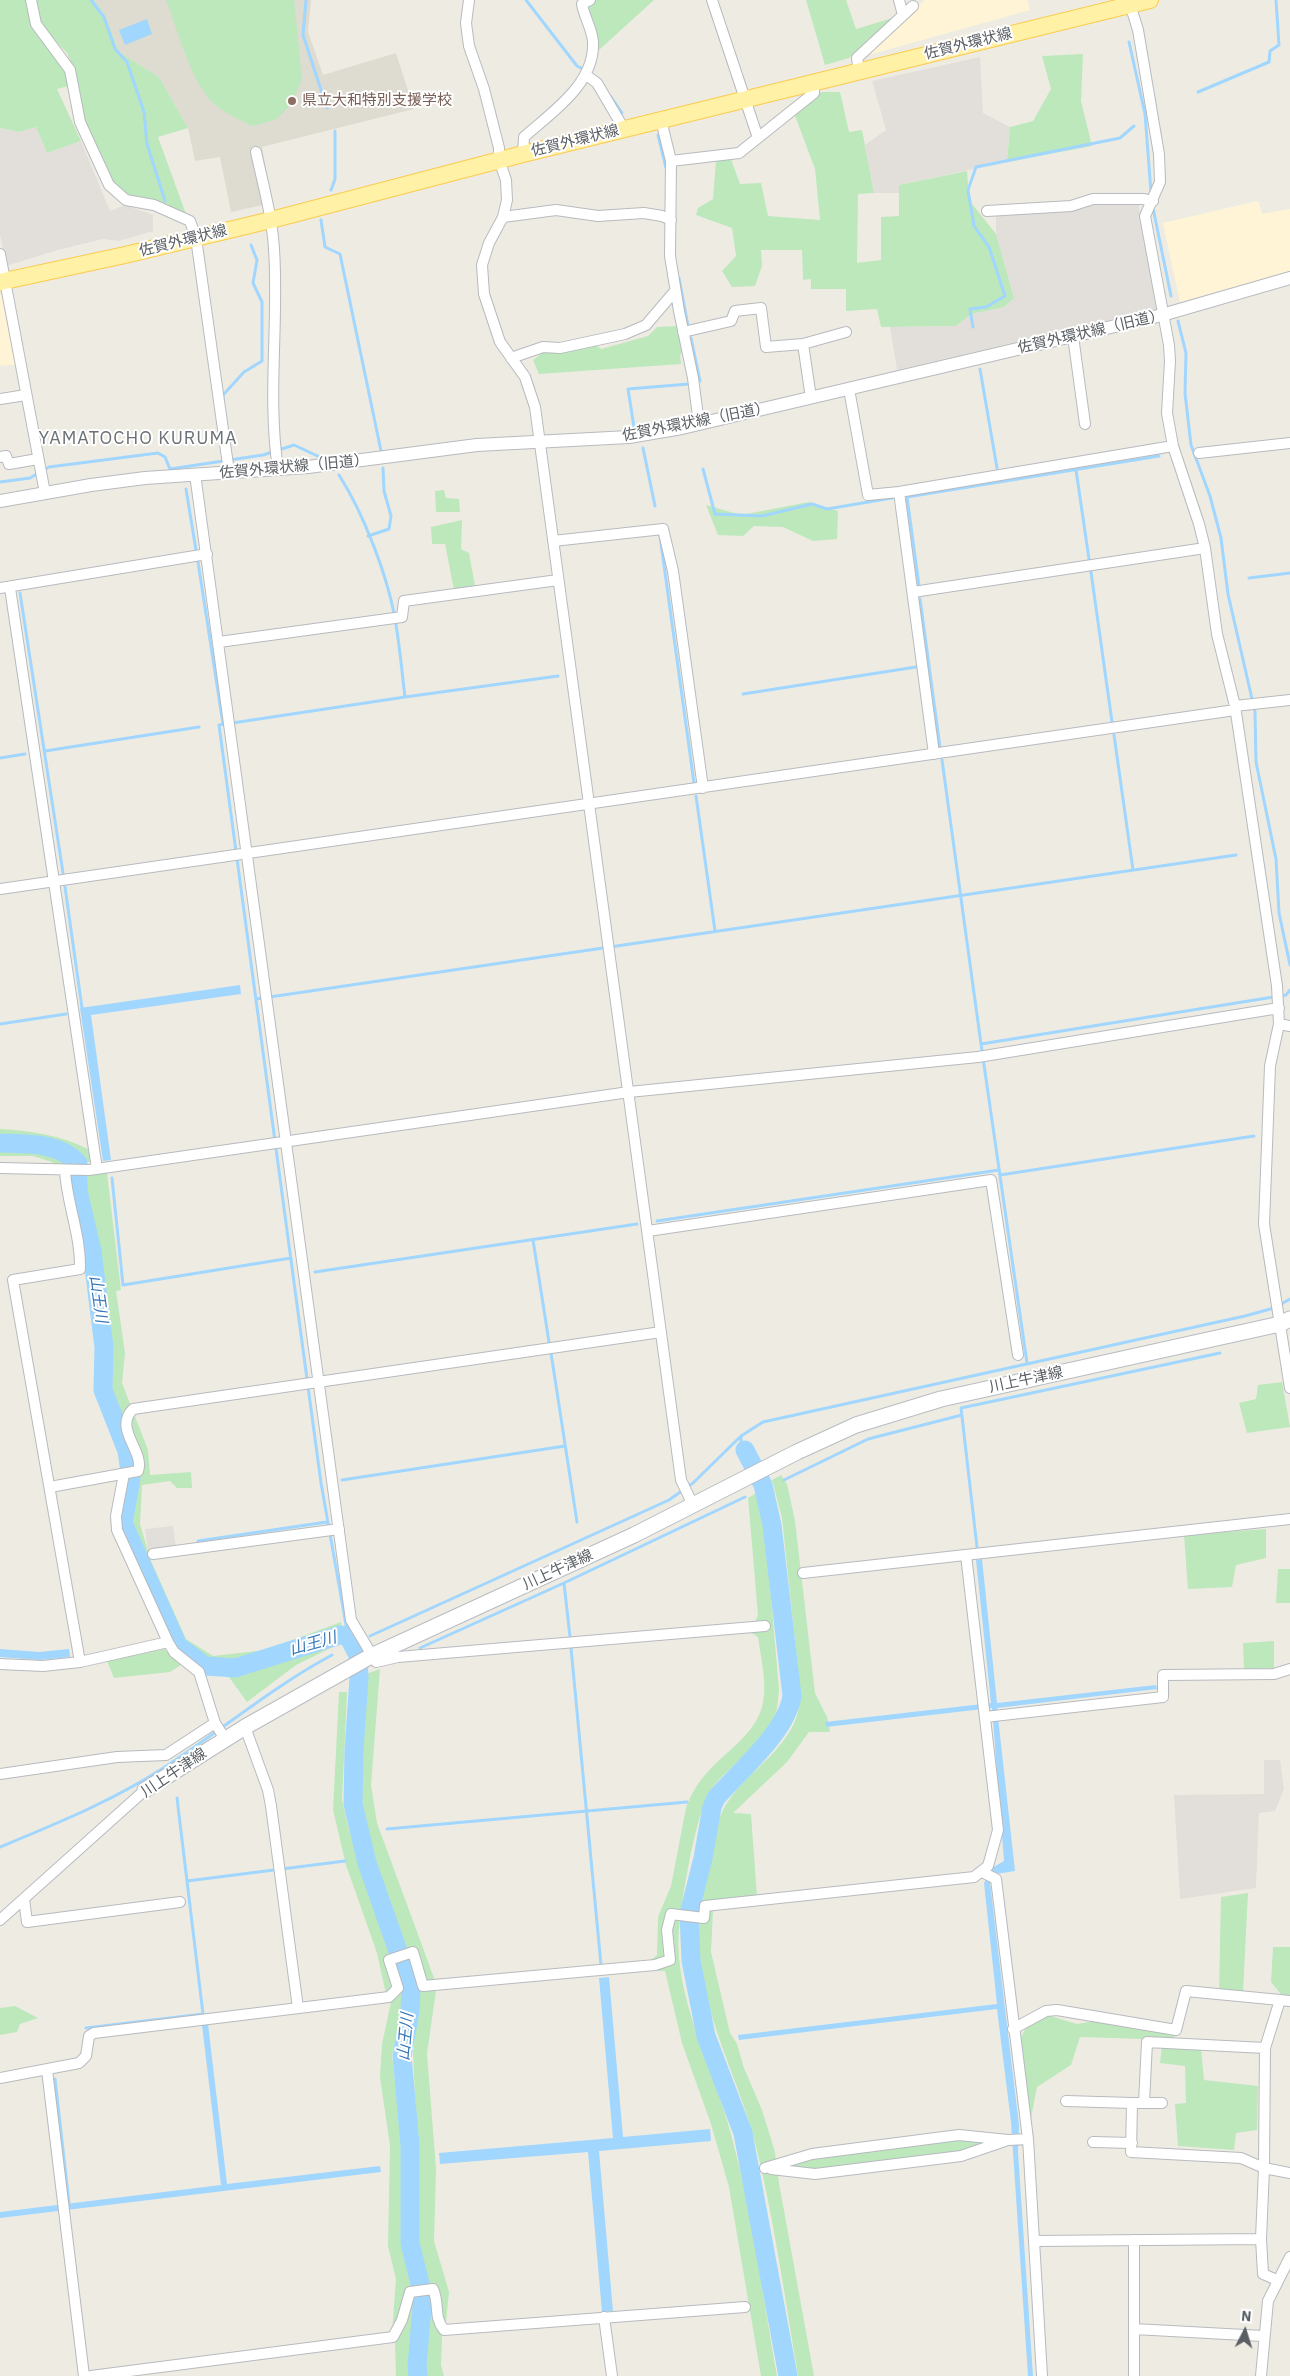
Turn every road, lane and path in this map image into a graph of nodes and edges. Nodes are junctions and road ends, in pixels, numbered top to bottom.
1 (31, 0) edge
2 (469, 0) edge
3 (590, 0) edge
4 (712, 0) edge
5 (899, 0) edge
6 (1150, 0) edge
7 (1130, 2) edge
8 (913, 6) dead end
9 (903, 15) junction
10 (587, 70) junction
11 (859, 71) junction
12 (814, 82) junction
13 (745, 100) junction
14 (661, 120) junction
15 (624, 129) junction
16 (758, 138) junction
17 (256, 152) dead end
18 (523, 154) junction
19 (499, 160) junction
20 (671, 161) junction
21 (1148, 200) junction
22 (987, 211) dead end
23 (503, 217) junction
24 (271, 220) junction
25 (671, 220) junction
26 (196, 238) junction
27 (0, 254) edge
28 (1290, 278) edge
29 (2, 281) edge
30 (676, 291) junction
31 (1162, 315) junction
32 (683, 332) junction
33 (846, 332) dead end
34 (1073, 336) junction
35 (803, 344) junction
36 (511, 358) junction
37 (849, 389) junction
38 (26, 395) junction
39 (811, 398) junction
40 (0, 399) edge
41 (699, 424) junction
42 (1085, 424) dead end
43 (1290, 442) edge
44 (540, 443) junction
45 (1173, 446) junction
46 (1199, 453) dead end
47 (0, 457) edge
48 (276, 457) junction
49 (39, 462) junction
50 (228, 464) junction
51 (195, 474) junction
52 (44, 486) junction
53 (899, 492) junction
54 (0, 501) edge
55 (553, 540) junction
56 (1204, 548) junction
57 (207, 554) junction
58 (558, 580) junction
59 (5, 588) edge
60 (913, 592) junction
61 (219, 642) junction
62 (1290, 700) edge
63 (1235, 708) junction
64 (934, 754) junction
65 (702, 788) junction
66 (589, 804) junction
67 (248, 854) junction
68 (53, 882) junction
69 (0, 890) edge
70 (1279, 1008) junction
71 (1279, 1024) junction
72 (1290, 1026) edge
73 (629, 1092) junction
74 (287, 1142) junction
75 (0, 1168) edge
76 (93, 1169) junction
77 (65, 1171) junction
78 (648, 1231) junction
79 (1283, 1320) edge
80 (661, 1332) junction
81 (1018, 1354) dead end
82 (319, 1382) junction
83 (1290, 1388) edge
84 (124, 1474) junction
85 (50, 1487) junction
86 (690, 1500) junction
87 (1290, 1519) edge
88 (339, 1528) junction
89 (152, 1554) dead end
90 (966, 1555) junction
91 (803, 1573) dead end
92 (765, 1626) dead end
93 (168, 1642) junction
94 (371, 1656) junction
95 (80, 1662) junction
96 (0, 1664) edge
97 (1290, 1669) edge
98 (989, 1712) junction
99 (215, 1723) junction
100 (245, 1727) junction
101 (225, 1739) junction
102 (0, 1774) edge
103 (145, 1790) joint
104 (982, 1872) junction
105 (24, 1899) junction
106 (180, 1902) dead end
107 (0, 1920) edge
108 (1285, 2001) edge
109 (298, 2008) junction
110 (1013, 2029) junction
111 (1265, 2048) junction
112 (47, 2070) junction
113 (0, 2078) edge
114 (1066, 2101) dead end
115 (1132, 2102) junction
116 (1144, 2103) junction
117 (1162, 2103) dead end
118 (1028, 2139) junction
119 (1008, 2140) junction
120 (1093, 2142) dead end
121 (1132, 2143) junction
122 (1264, 2168) junction
123 (1290, 2173) edge
124 (1261, 2239) junction
125 (1134, 2240) junction
126 (1035, 2241) junction
127 (1290, 2257) edge
128 (1277, 2280) junction
129 (745, 2307) dead end
130 (604, 2318) junction
131 (1134, 2328) junction
132 (1263, 2336) junction
133 (84, 2376) edge
134 (91, 2376) edge
135 (612, 2376) edge
136 (1042, 2376) edge
137 (1134, 2376) edge
138 (1261, 2376) edge

1 - 26 street
2 - 19 street
3 - 10 street
4 - 13 street
5 - 9 street
6 - 7 main road, 佐賀外環状線
7 - 11 main road, 佐賀外環状線
7 - 21 street
8 - 9 street
9 - 11 street
10 - 15 street
10 - 18 street
11 - 12 main road, 佐賀外環状線
12 - 13 main road, 佐賀外環状線
12 - 16 street
13 - 14 main road, 佐賀外環状線
13 - 16 street
14 - 15 main road, 佐賀外環状線
14 - 20 street
15 - 18 main road, 佐賀外環状線
16 - 20 street
17 - 24 street
18 - 19 main road, 佐賀外環状線
19 - 23 street
19 - 24 main road, 佐賀外環状線
20 - 25 street
21 - 22 street
21 - 31 street
23 - 25 street
23 - 36 street
24 - 26 main road, 佐賀外環状線
24 - 48 street
25 - 30 street
26 - 29 main road, 佐賀外環状線
26 - 50 street
27 - 29 street
28 - 31 street, 佐賀外環状線（旧道）
29 - 38 street
30 - 32 street
30 - 36 street
31 - 34 street, 佐賀外環状線（旧道）
31 - 45 street
32 - 35 street
32 - 41 street
33 - 35 street
34 - 37 street, 佐賀外環状線（旧道）
34 - 42 street
35 - 39 street
36 - 44 street
37 - 39 street, 佐賀外環状線（旧道）
37 - 53 street
38 - 40 street
38 - 49 street
39 - 41 street, 佐賀外環状線（旧道）
41 - 44 street, 佐賀外環状線（旧道）
43 - 46 street
44 - 48 street, 佐賀外環状線（旧道）
44 - 55 street
45 - 53 street
45 - 56 street
47 - 49 street
48 - 50 street, 佐賀外環状線（旧道）
49 - 52 street
50 - 51 street, 佐賀外環状線（旧道）
51 - 52 street, 佐賀外環状線（旧道）
51 - 57 street
52 - 54 street, 佐賀外環状線（旧道）
53 - 60 street
55 - 58 street
55 - 65 street
56 - 60 street
56 - 63 street
57 - 59 street
57 - 61 street
58 - 61 street
58 - 66 street
59 - 68 street
60 - 64 street
61 - 67 street
62 - 63 street
63 - 64 street
63 - 70 street
64 - 65 street
65 - 66 street
66 - 67 street
66 - 73 street
67 - 68 street
67 - 74 street
68 - 69 street
68 - 76 street
70 - 71 street
70 - 73 street
71 - 72 street
71 - 79 street
73 - 74 street
73 - 78 street
74 - 76 street
74 - 82 street
75 - 77 street
76 - 77 street
77 - 85 street
78 - 80 street
78 - 81 street
79 - 83 street
79 - 86 main road, 川上牛津線
80 - 82 street
80 - 86 street
82 - 84 street
82 - 88 street
84 - 85 street
84 - 93 street
85 - 95 street
86 - 94 main road, 川上牛津線
87 - 90 street
88 - 89 street
88 - 94 street
90 - 91 street
90 - 98 street
92 - 94 street
93 - 95 street
93 - 99 street
94 - 100 main road, 川上牛津線
95 - 96 street
97 - 98 street
98 - 104 street
99 - 101 street
99 - 102 street
100 - 101 main road, 川上牛津線
100 - 109 street
101 - 103 main road, 川上牛津線
103 - 105 street, 川上牛津線
104 - 109 street
104 - 110 street
105 - 106 street
105 - 107 street, 川上牛津線
108 - 110 street
108 - 111 street
109 - 112 street
110 - 118 street
111 - 116 street
111 - 122 street
112 - 113 street
112 - 133 street
114 - 115 street
115 - 116 street
115 - 121 street
116 - 117 street
118 - 119 street
118 - 126 street
119 - 119 street
120 - 121 street
121 - 122 street
122 - 123 street
122 - 124 street
124 - 125 street
124 - 128 street
125 - 126 street
125 - 131 street
126 - 136 street
127 - 128 street
128 - 132 street
129 - 130 street
130 - 134 street
130 - 135 street
131 - 132 street
131 - 137 street
132 - 138 street

